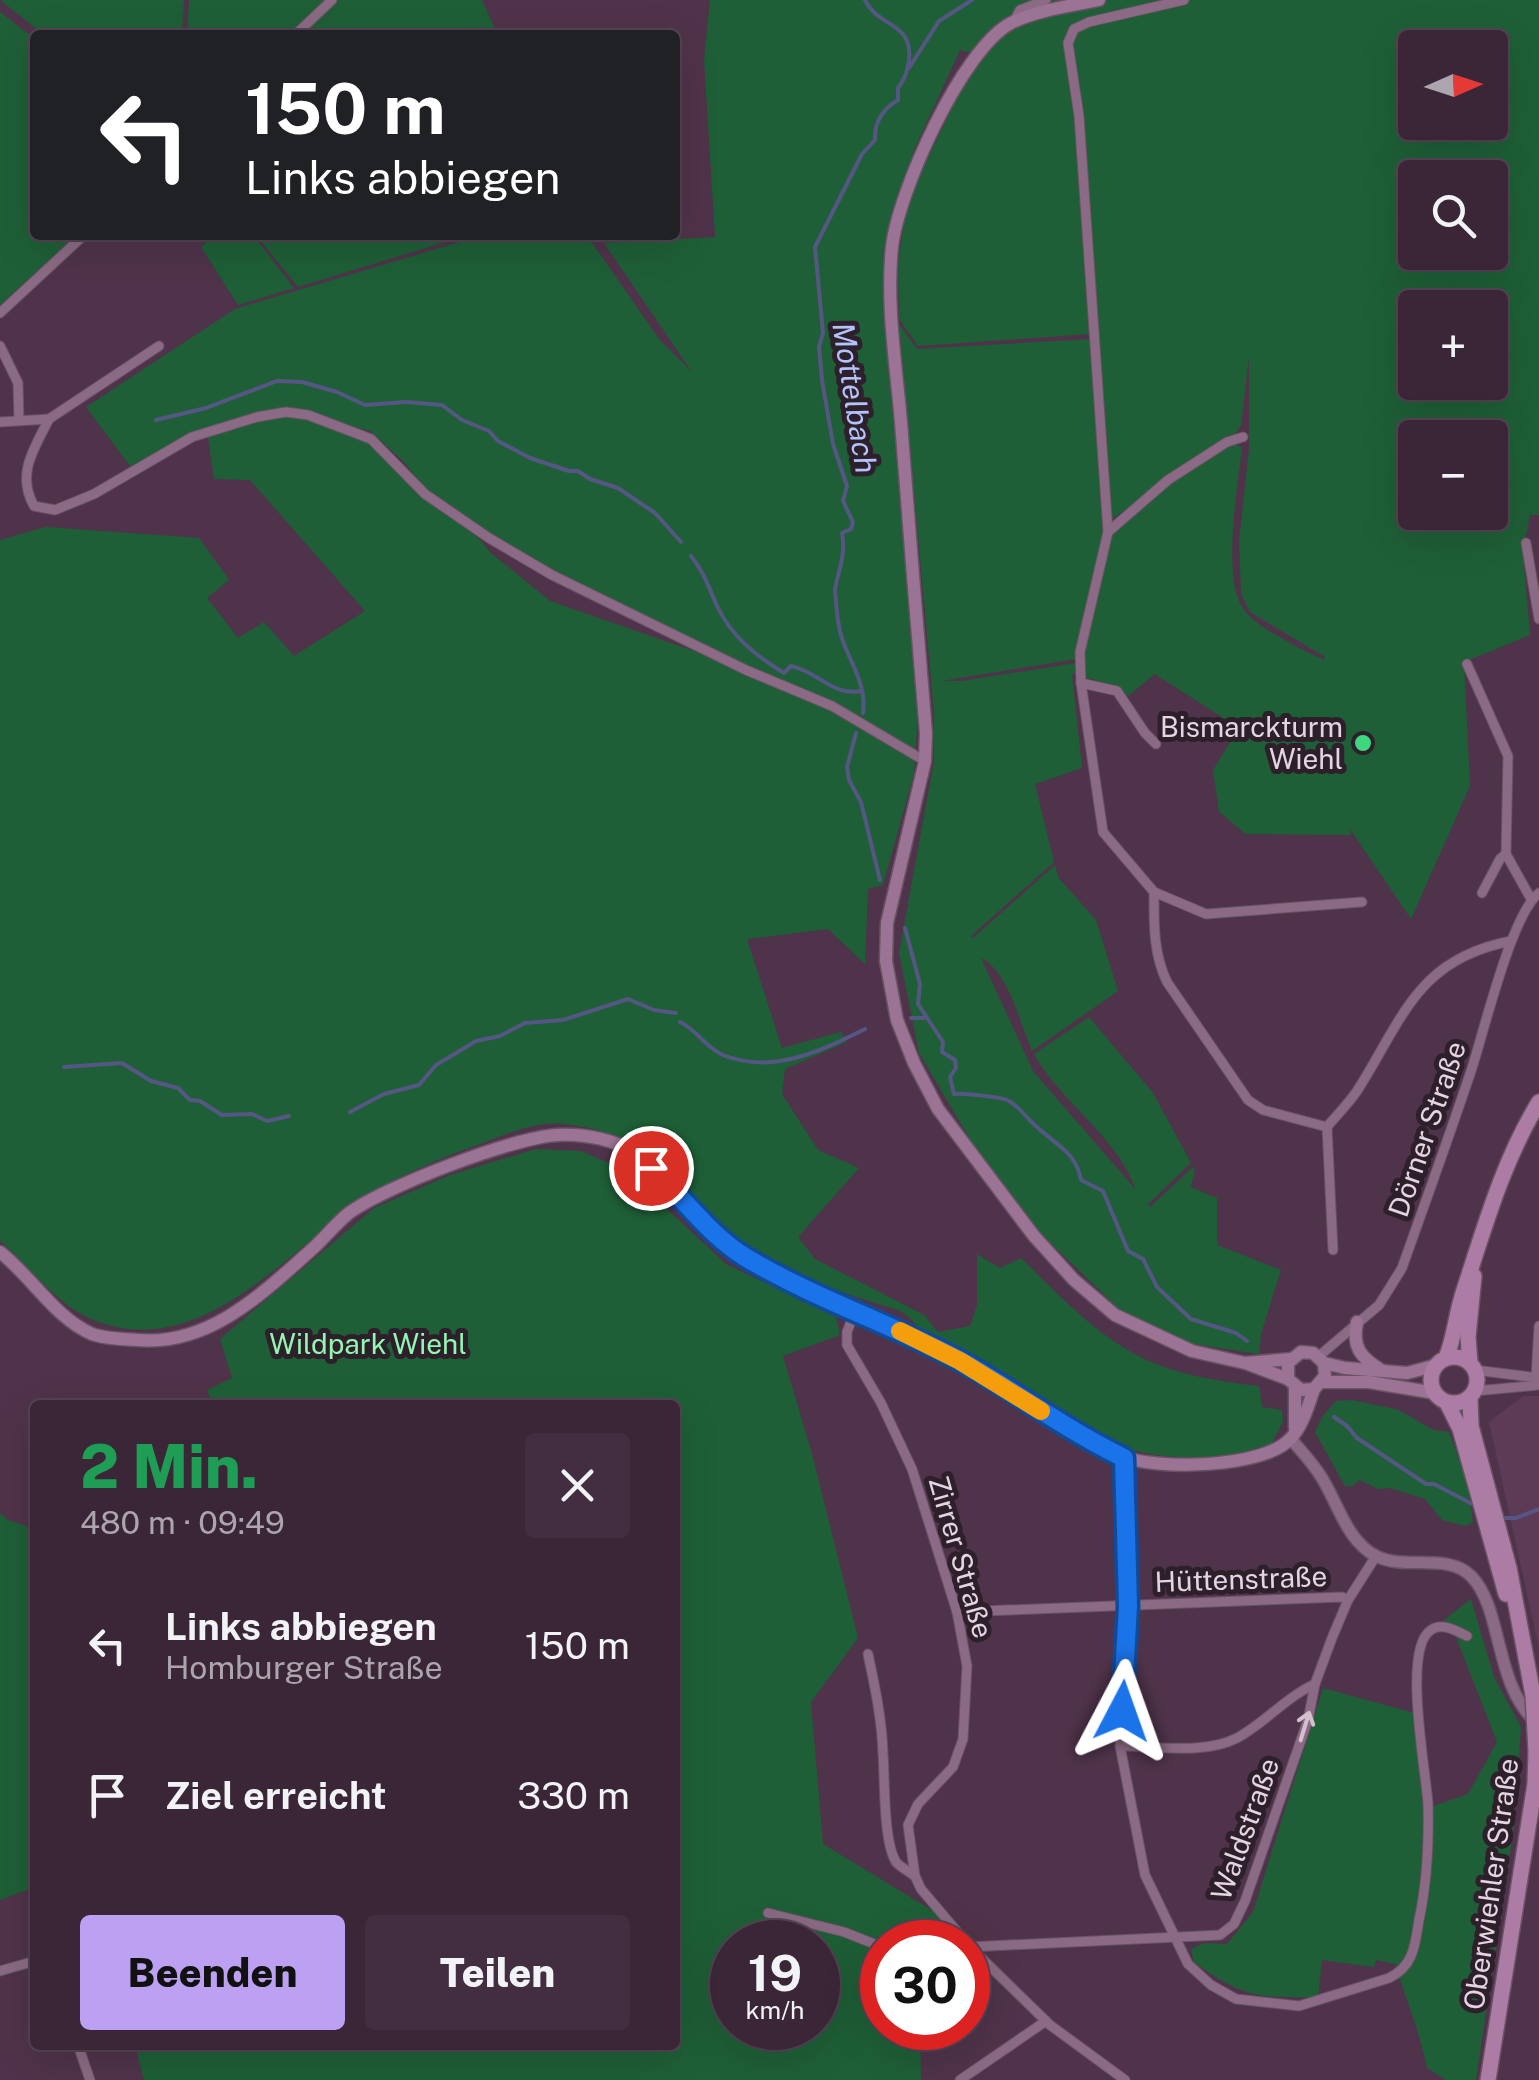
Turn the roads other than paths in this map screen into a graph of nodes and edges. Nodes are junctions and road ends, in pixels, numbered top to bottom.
1 (332, 0) edge
2 (1046, 0) edge
3 (1100, 0) edge
4 (1184, 0) edge
5 (1012, 23) junction
6 (300, 30) edge
7 (79, 240) edge
8 (0, 313) edge
9 (0, 346) edge
10 (159, 346) dead end
11 (48, 419) junction
12 (18, 420) junction
13 (0, 422) edge
14 (1243, 436) dead end
15 (1108, 532) junction
16 (1526, 543) dead end
17 (1539, 620) edge
18 (1467, 664) dead end
19 (1081, 683) junction
20 (1156, 744) dead end
21 (925, 761) junction
22 (1506, 854) junction
23 (1154, 892) junction
24 (1482, 893) dead end
25 (1535, 896) edge
26 (1362, 902) dead end
27 (1511, 940) junction
28 (1539, 1102) edge
29 (1327, 1127) junction
30 (1333, 1250) dead end
31 (0, 1252) edge
32 (1474, 1267) junction
33 (855, 1311) junction
34 (1358, 1322) junction
35 (1539, 1326) edge
36 (1291, 1358) junction
37 (1321, 1360) junction
38 (1442, 1362) junction
39 (1246, 1363) junction
40 (1473, 1366) junction
41 (1383, 1371) junction
42 (1538, 1380) edge
43 (1292, 1384) junction
44 (1318, 1386) junction
45 (1473, 1395) junction
46 (1441, 1398) junction
47 (1293, 1435) junction
48 (1124, 1458) junction
49 (1481, 1489) junction
50 (1376, 1556) junction
51 (1348, 1600) junction
52 (1128, 1606) junction
53 (956, 1612) junction
54 (1468, 1636) dead end
55 (868, 1654) dead end
56 (1315, 1684) junction
57 (1539, 1724) edge
58 (1120, 1746) junction
59 (915, 1876) junction
60 (768, 1913) dead end
61 (947, 1920) edge
62 (860, 1938) edge
63 (1176, 1938) junction
64 (990, 1944) edge
65 (30, 1962) edge
66 (990, 1966) edge
67 (0, 1971) edge
68 (1046, 2021) junction
69 (80, 2050) edge
70 (90, 2080) edge
71 (960, 2080) edge
72 (1125, 2080) edge
73 (1488, 2080) edge

1 - 6 street
2 - 5 street
3 - 5 main road
4 - 15 street
5 - 21 main road
7 - 8 street
9 - 12 street
10 - 11 street
11 - 12 street
11 - 21 street
12 - 13 street
14 - 15 street
15 - 19 street
16 - 17 street
18 - 22 street
19 - 20 street
19 - 23 street
21 - 39 main road
22 - 24 street
22 - 25 street
23 - 26 street
23 - 29 street
25 - 27 street, Dörner Straße
27 - 29 street
27 - 34 street, Dörner Straße
28 - 32 main road
29 - 30 street
31 - 33 main road
32 - 38 main road
32 - 40 main road
33 - 48 main road
33 - 53 street, Zirrer Straße
34 - 37 street, Dörner Straße
34 - 41 main road
35 - 42 street
36 - 37 main road
36 - 39 main road
36 - 43 main road
37 - 41 main road
37 - 44 main road
38 - 40 main road
38 - 41 main road
38 - 46 main road
39 - 43 main road
40 - 42 street
40 - 45 main road
42 - 45 street
43 - 44 main road
43 - 47 main road
44 - 46 main road
44 - 47 main road
45 - 46 main road
45 - 49 main road, Oberwiehler Straße
46 - 49 main road, Oberwiehler Straße
47 - 48 main road
47 - 50 street
48 - 52 street
49 - 73 main road, Oberwiehler Straße, bridge
50 - 51 street, Waldstraße
50 - 57 street
51 - 52 street, Hüttenstraße
51 - 56 street, Waldstraße
52 - 53 street, Hüttenstraße
52 - 58 street
53 - 59 street, Zirrer Straße
54 - 63 street
55 - 59 street, Zirrer Straße
56 - 58 street
63 -> 56 street, Waldstraße
58 - 63 street
59 - 61 street, Zirrer Straße
60 - 62 street
63 - 64 street, Waldstraße
65 - 67 street
66 - 68 street, Zirrer Straße
68 - 71 street
68 - 72 street, Zirrer Straße
69 - 70 street

